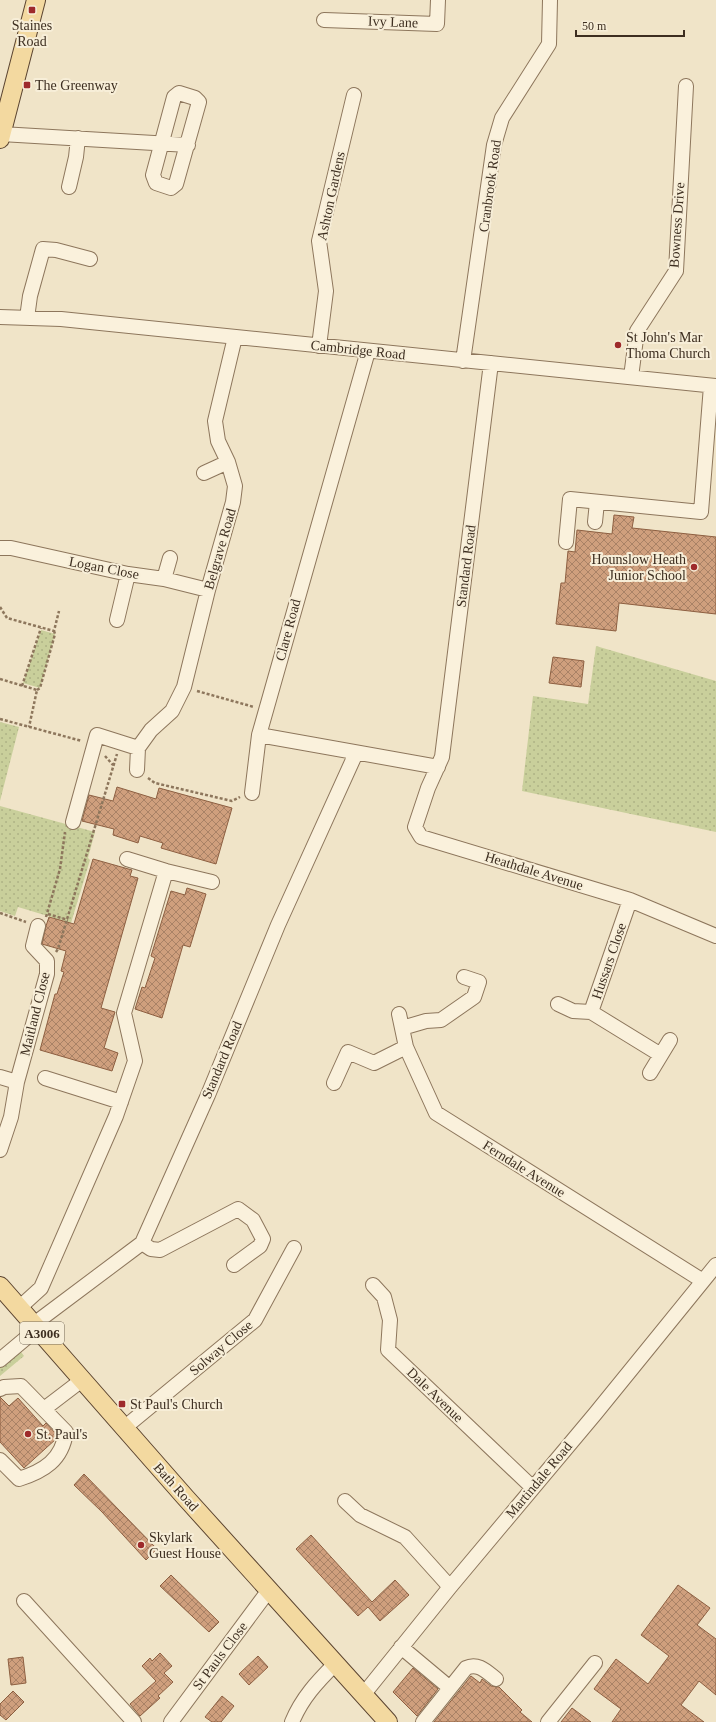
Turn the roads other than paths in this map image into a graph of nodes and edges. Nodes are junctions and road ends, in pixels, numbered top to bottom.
1 (36, 0) edge
2 (438, 0) edge
3 (550, 0) edge
4 (324, 20) dead end
5 (686, 86) dead end
6 (354, 95) dead end
7 (1, 136) edge
8 (78, 138) junction
9 (161, 143) junction
10 (188, 145) junction
11 (69, 187) dead end
12 (90, 259) dead end
13 (0, 317) edge
14 (28, 318) junction
15 (235, 338) junction
16 (320, 346) junction
17 (368, 351) junction
18 (463, 361) junction
19 (491, 363) junction
20 (631, 377) junction
21 (714, 386) edge
22 (228, 462) junction
23 (204, 473) dead end
24 (597, 502) junction
25 (594, 522) dead end
26 (566, 542) dead end
27 (0, 548) edge
28 (170, 558) dead end
29 (128, 574) junction
30 (164, 578) junction
31 (208, 590) junction
32 (117, 620) dead end
33 (259, 734) junction
34 (138, 748) junction
35 (356, 752) junction
36 (438, 767) junction
37 (137, 770) road end
38 (252, 793) road end
39 (73, 822) road end
40 (127, 858) dead end
41 (166, 871) junction
42 (212, 882) dead end
43 (630, 900) junction
44 (38, 926) road end
45 (716, 936) edge
46 (464, 976) dead end
47 (558, 1004) dead end
48 (591, 1012) junction
49 (400, 1014) dead end
50 (402, 1028) junction
51 (670, 1040) dead end
52 (406, 1047) junction
53 (661, 1055) junction
54 (650, 1073) dead end
55 (0, 1078) edge
56 (45, 1078) dead end
57 (17, 1082) junction
58 (334, 1084) dead end
59 (121, 1102) junction
60 (0, 1150) edge
61 (142, 1243) junction
62 (294, 1248) dead end
63 (234, 1265) dead end
64 (716, 1265) edge
65 (703, 1281) junction
66 (0, 1286) edge
67 (373, 1286) dead end
68 (20, 1308) junction
69 (36, 1326) junction
70 (0, 1360) edge
71 (82, 1380) junction
72 (0, 1389) edge
73 (44, 1409) junction
74 (124, 1428) junction
75 (0, 1460) edge
76 (533, 1488) junction
77 (345, 1501) dead end
78 (450, 1587) junction
79 (269, 1590) junction
80 (24, 1601) dead end
81 (401, 1647) junction
82 (595, 1663) dead end
83 (335, 1664) junction
84 (496, 1679) dead end
85 (450, 1688) junction
86 (363, 1696) junction
87 (134, 1722) edge
88 (171, 1722) edge
89 (292, 1722) edge
90 (388, 1722) edge
91 (423, 1722) edge
92 (548, 1722) edge

1 - 7 main road
2 - 4 street, Ivy Lane
3 - 18 street, Cranbrook Road
5 - 20 street, Bowness Drive
6 - 16 street, Ashton Gardens
7 - 8 street
8 - 9 street
8 - 11 street
9 - 10 street
9 - 10 street
9 - 10 street
12 - 14 street
13 - 14 street, Cambridge Road
14 - 15 street, Cambridge Road
15 - 16 street, Cambridge Road
15 - 22 street, Belgrave Road
16 - 17 street, Cambridge Road
17 - 18 street, Cambridge Road
17 - 33 street, Clare Road
18 - 19 street, Cambridge Road
19 - 20 street, Cambridge Road
19 - 36 street, Standard Road
20 - 21 street, Cambridge Road
21 - 24 street
22 - 23 street
22 - 31 street, Belgrave Road
24 - 25 street
24 - 26 street
27 - 29 street, Logan Close
28 - 30 street
29 - 30 street, Logan Close
29 - 32 street
30 - 31 street, Logan Close
31 - 34 street, Belgrave Road
33 - 35 street
33 - 38 street, Clare Road
34 - 37 street
34 - 39 street
35 - 36 street
35 - 61 street, Standard Road
36 - 43 street, Heathdale Avenue
40 - 41 street
41 - 42 street
41 - 59 street
43 - 45 street, Heathdale Avenue
43 - 48 street, Hussars Close
44 - 57 street, Maitland Close
46 - 50 street
47 - 48 street
48 - 53 street, Hussars Close
49 - 50 street, Ferndale Avenue
50 - 52 street, Ferndale Avenue
51 - 53 street
52 - 58 street
52 - 65 street, Ferndale Avenue
53 - 54 street
55 - 57 street
56 - 59 street
57 - 60 street, Maitland Close
59 - 68 street
61 - 63 street
61 - 69 street, Standard Road
62 - 74 street, Solway Close
64 - 65 street, Martindale Road
65 - 76 street, Martindale Road
66 - 68 main road, Bath Road / A3006
67 - 76 street, Dale Avenue
68 - 69 main road, Bath Road / A3006
69 - 70 street, Standard Road
69 - 71 main road, Bath Road / A3006
71 - 73 street
71 - 74 main road, Bath Road / A3006
72 - 73 street
73 - 75 street
74 - 79 main road, Bath Road / A3006
76 - 78 street, Martindale Road
77 - 78 street
78 - 81 street, Martindale Road
79 - 83 main road, Bath Road / A3006
79 - 88 street, St Pauls Close
80 - 87 street
81 - 85 street
81 - 86 street, Martindale Road
82 - 92 street
83 - 86 main road, Bath Road / A3006
83 - 89 street
84 - 85 street
85 - 91 street
86 - 90 main road, Bath Road / A3006

